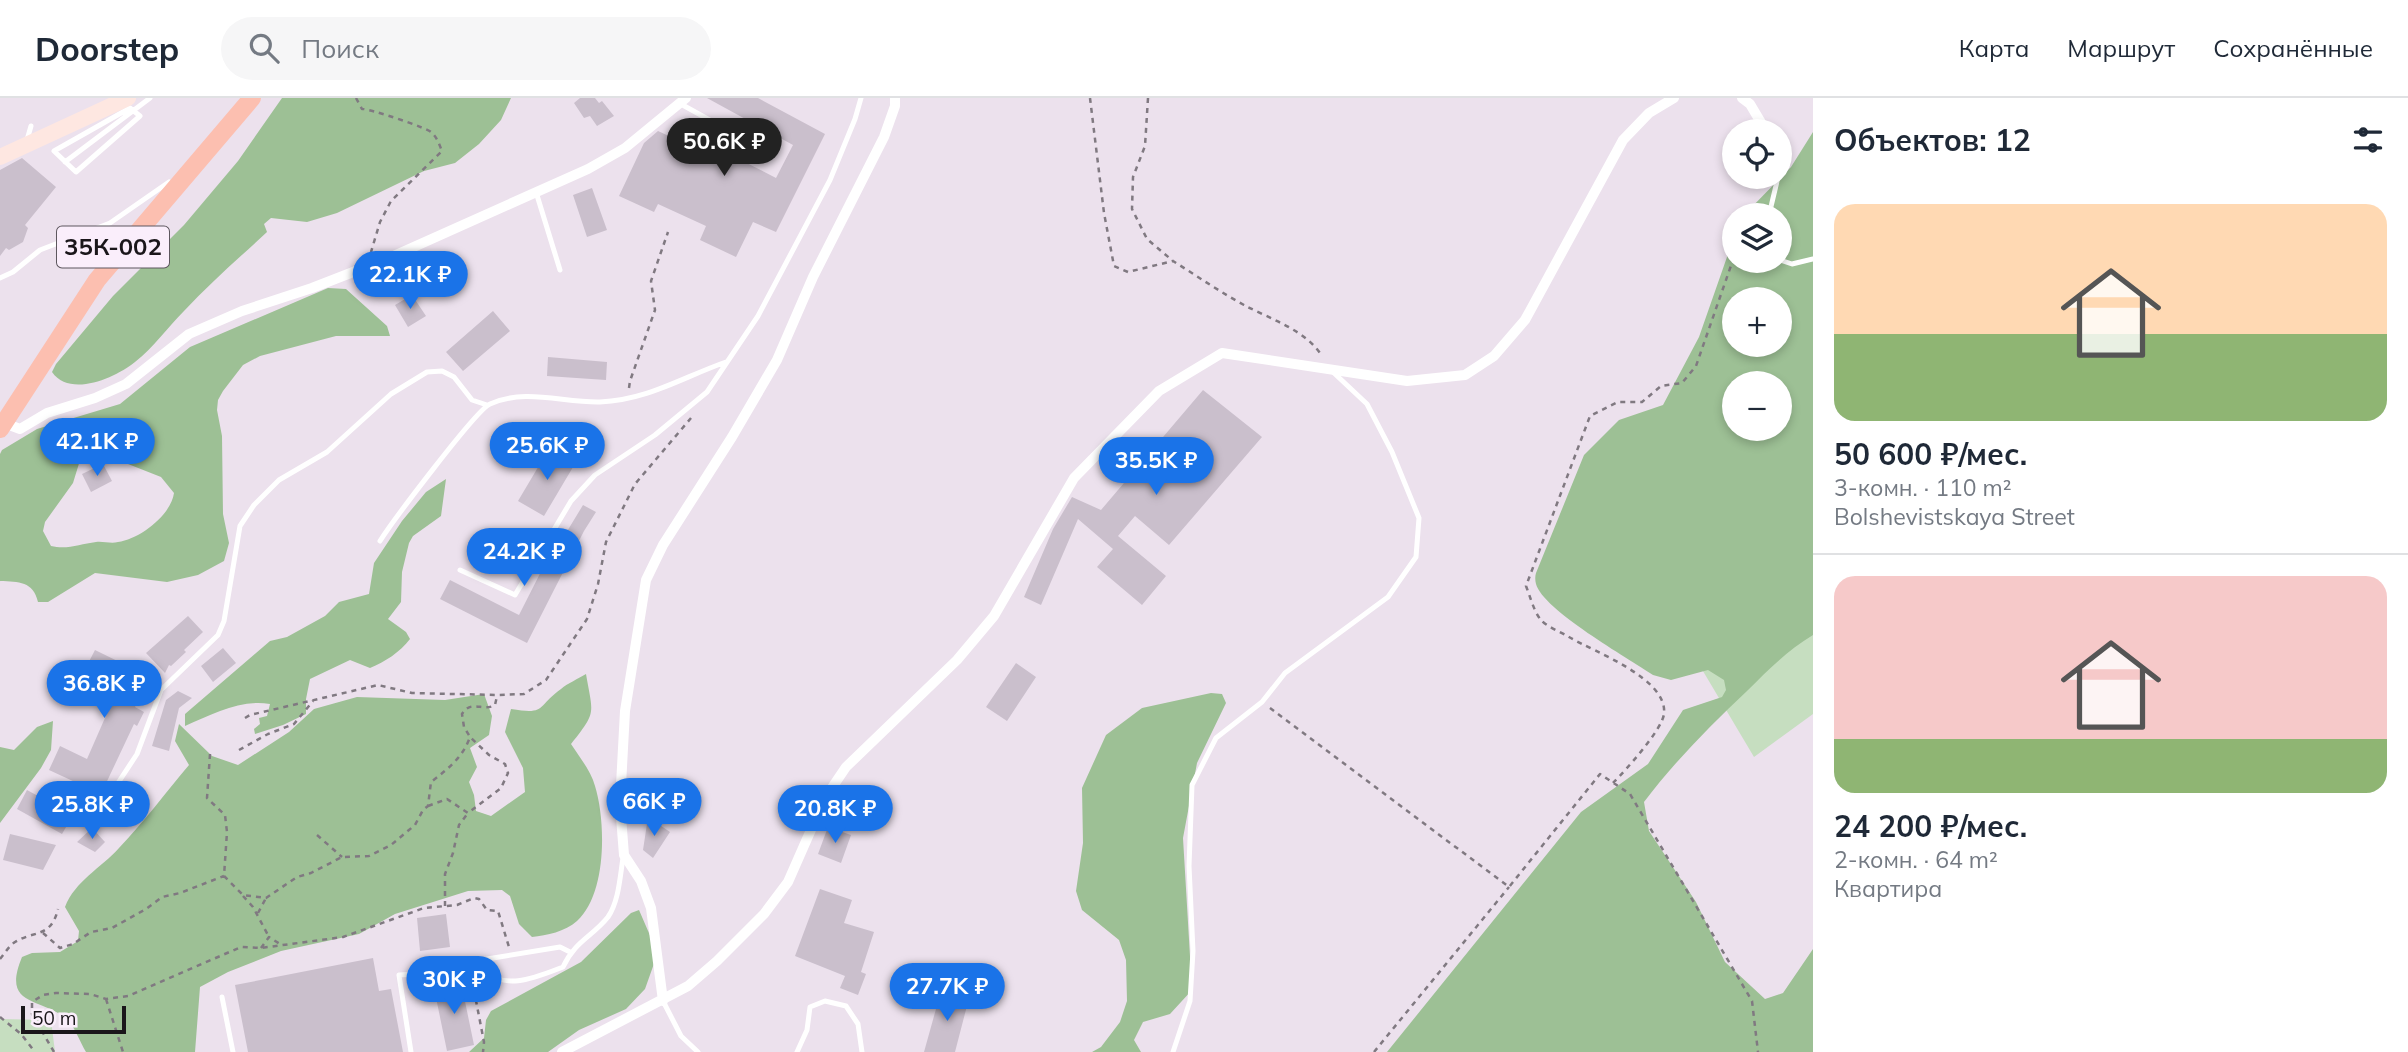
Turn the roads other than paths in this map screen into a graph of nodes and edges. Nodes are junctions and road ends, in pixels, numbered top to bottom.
1 (150, 98) edge
2 (242, 98) edge
3 (252, 98) edge
4 (861, 98) edge
5 (895, 98) edge
6 (1674, 98) edge
7 (1742, 98) edge
8 (682, 101) edge
9 (132, 105) edge
10 (1759, 119) edge
11 (31, 126) dead end
12 (24, 146) junction
13 (764, 150) dead end
14 (0, 157) edge
15 (65, 162) junction
16 (169, 182) junction
17 (536, 192) junction
18 (1813, 259) edge
19 (1792, 264) edge
20 (560, 270) dead end
21 (0, 278) edge
22 (726, 362) junction
23 (1330, 369) junction
24 (487, 405) junction
25 (5, 422) edge
26 (380, 541) dead end
27 (460, 570) dead end
28 (89, 819) dead end
29 (624, 855) junction
30 (570, 952) junction
31 (478, 970) junction
32 (222, 998) dead end
33 (663, 1001) junction
34 (233, 1052) edge
35 (411, 1052) edge
36 (562, 1052) edge
37 (698, 1052) edge
38 (796, 1052) edge
39 (862, 1052) edge
40 (1173, 1052) edge

1 - 9 lane
2 - 16 highway, 35К-002
3 - 25 highway, 35К-002
4 - 22 lane
5 - 29 street
6 - 23 street
7 - 10 street
8 - 13 lane
8 - 17 street
9 - 12 main road
9 - 15 lane
9 - 15 lane
9 - 15 lane
11 - 12 lane
12 - 14 main road
16 - 21 lane
16 - 25 highway, 35К-002
17 - 20 lane
17 - 25 street
18 - 19 lane
22 - 24 lane
22 - 27 lane
23 - 33 street
23 - 40 lane
24 - 26 lane
24 - 28 lane
29 - 30 lane
29 - 33 street
30 - 31 lane
30 - 31 lane
31 - 35 lane
32 - 34 lane
33 - 36 street
33 - 37 lane
38 - 39 lane

